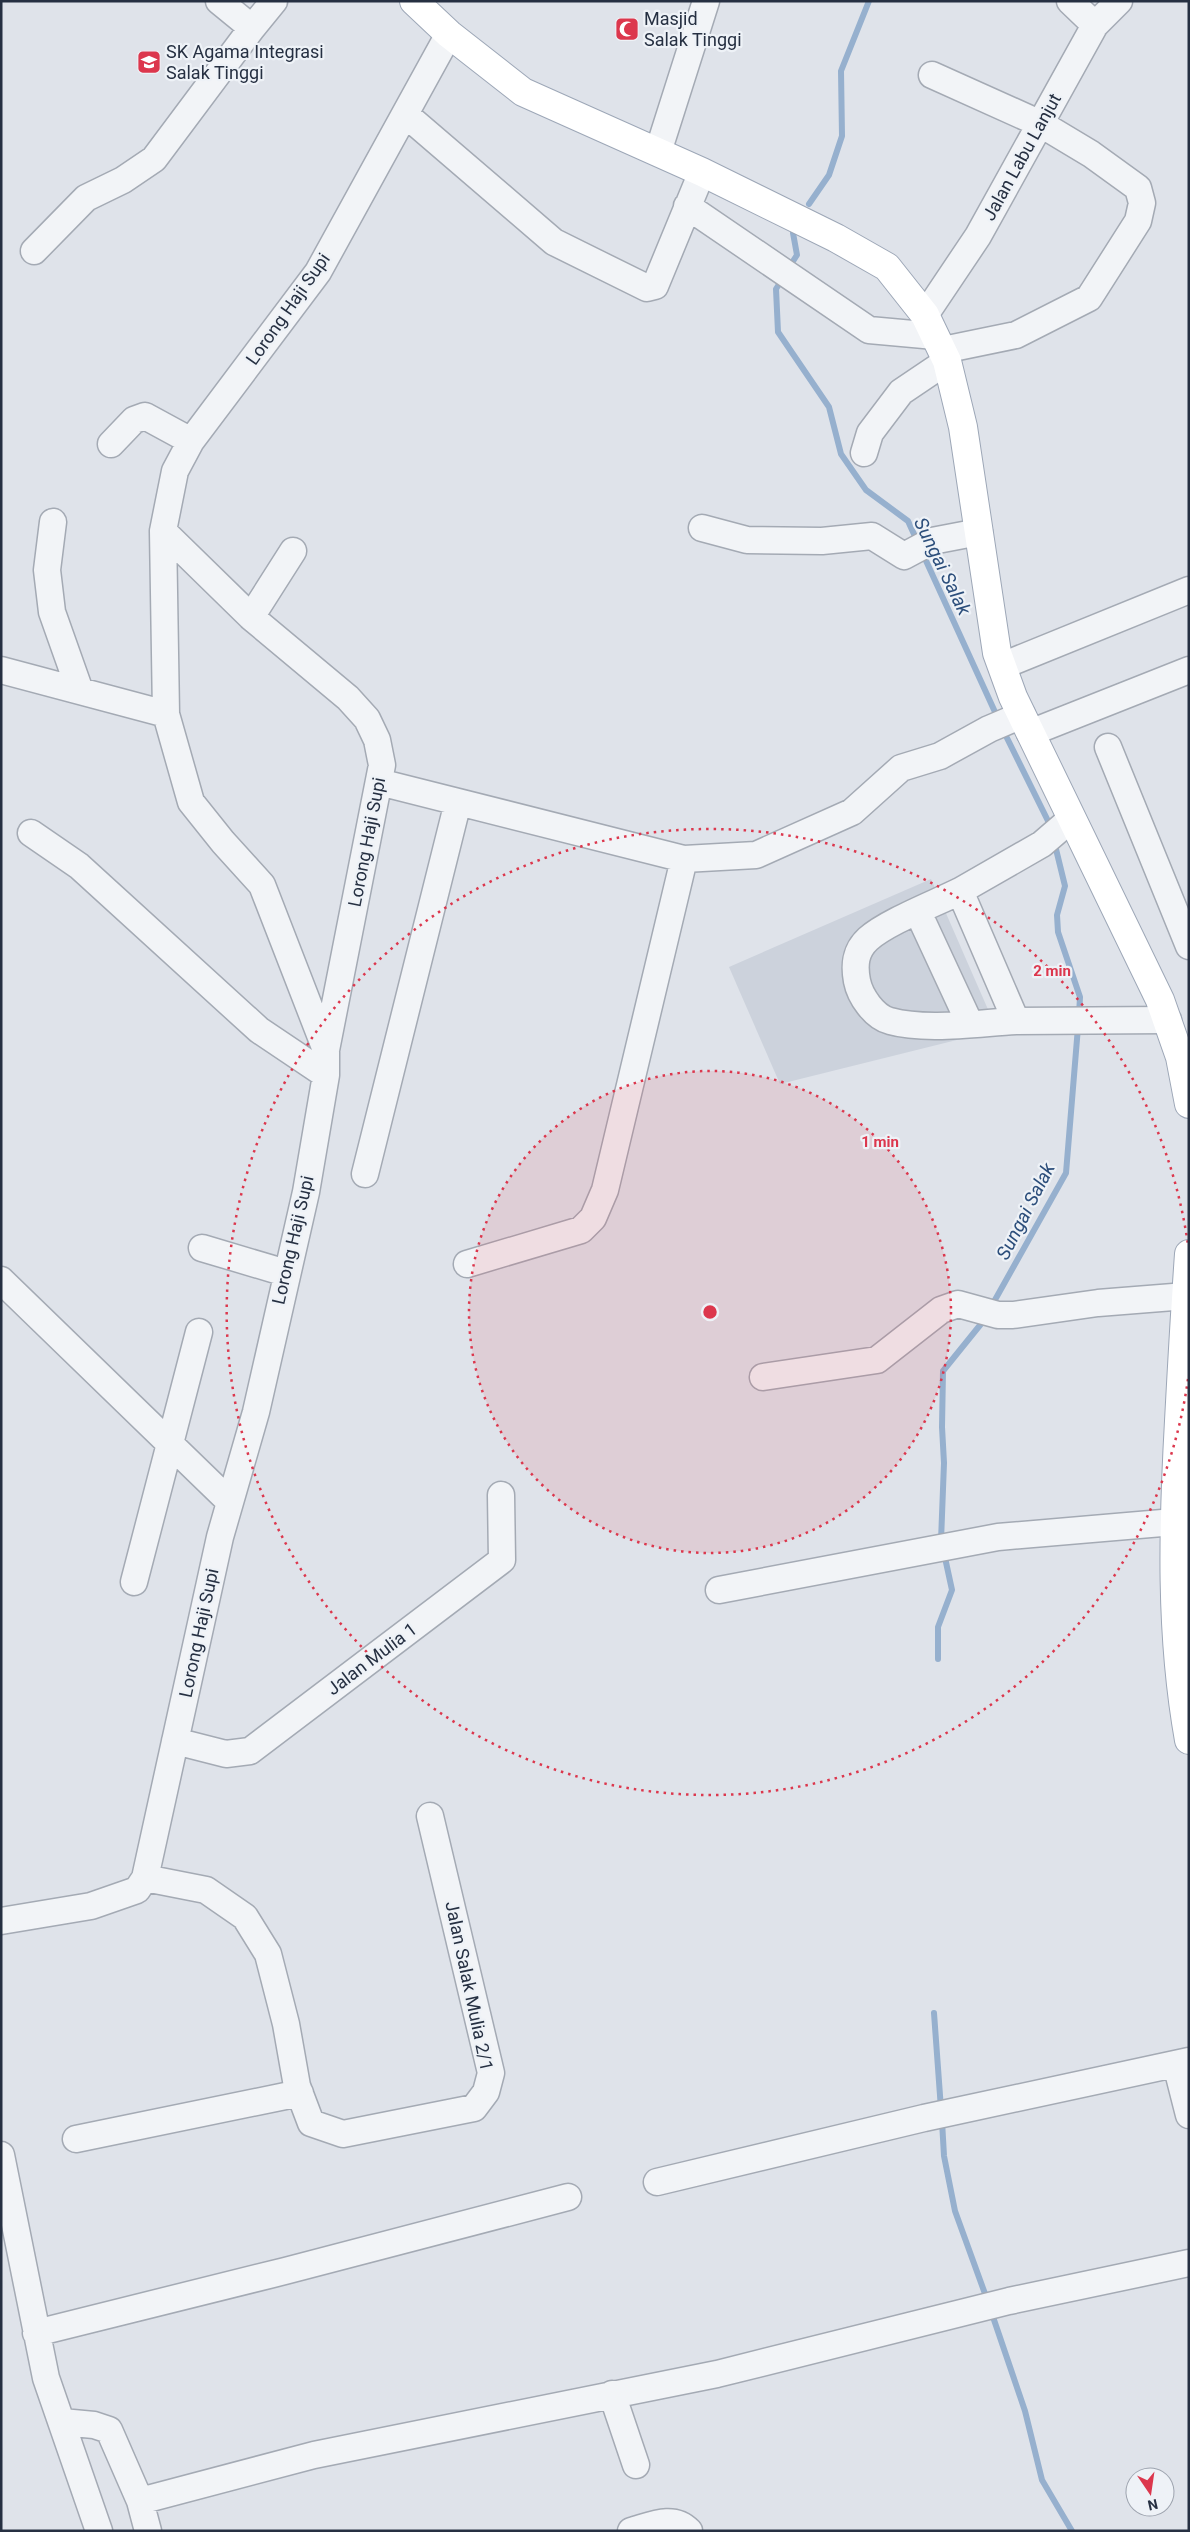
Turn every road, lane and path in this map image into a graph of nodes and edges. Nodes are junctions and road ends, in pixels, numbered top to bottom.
1 (219, 1) edge
2 (274, 1) edge
3 (414, 1) edge
4 (706, 1) edge
5 (1070, 1) edge
6 (1119, 1) edge
7 (1095, 24) junction
8 (252, 28) junction
9 (449, 34) junction
10 (932, 75) dead end
11 (405, 114) junction
12 (1041, 124) junction
13 (658, 152) junction
14 (702, 172) junction
15 (687, 206) junction
16 (34, 251) dead end
17 (937, 340) junction
18 (191, 441) junction
19 (111, 444) dead end
20 (864, 453) dead end
21 (53, 522) dead end
22 (702, 528) dead end
23 (163, 531) junction
24 (979, 532) junction
25 (293, 551) dead end
26 (1189, 590) edge
27 (251, 617) junction
28 (1002, 666) junction
29 (1, 670) edge
30 (1189, 670) edge
31 (80, 691) junction
32 (166, 714) junction
33 (1026, 724) junction
34 (1108, 747) dead end
35 (379, 782) junction
36 (458, 802) junction
37 (1068, 822) junction
38 (31, 833) dead end
39 (684, 859) junction
40 (960, 891) junction
41 (918, 912) junction
42 (1188, 942) edge
43 (1168, 1020) junction
44 (1016, 1021) junction
45 (970, 1024) junction
46 (1184, 1055) edge
47 (326, 1062) junction
48 (1189, 1104) edge
49 (365, 1174) dead end
50 (202, 1248) dead end
51 (1189, 1254) edge
52 (467, 1264) dead end
53 (286, 1273) junction
54 (1, 1280) edge
55 (1186, 1296) junction
56 (199, 1332) dead end
57 (763, 1377) dead end
58 (170, 1444) junction
59 (501, 1495) dead end
60 (230, 1502) junction
61 (1174, 1522) junction
62 (134, 1582) dead end
63 (719, 1590) dead end
64 (1189, 1740) edge
65 (175, 1741) junction
66 (430, 1816) dead end
67 (145, 1878) junction
68 (1, 1921) edge
69 (1182, 2062) edge
70 (300, 2093) junction
71 (1189, 2115) edge
72 (76, 2139) dead end
73 (1, 2156) edge
74 (657, 2182) dead end
75 (568, 2198) dead end
76 (1189, 2263) edge
77 (36, 2333) junction
78 (612, 2394) junction
79 (62, 2422) junction
80 (636, 2465) dead end
81 (140, 2501) junction
82 (99, 2531) edge
83 (148, 2531) edge
84 (631, 2531) edge
85 (689, 2531) edge

1 - 8 street
2 - 8 street
3 - 9 main road
4 - 13 street
5 - 7 street
6 - 7 street, Jalan Labu Lanjut
7 - 12 street, Jalan Labu Lanjut
8 - 16 street
9 - 11 street, Lorong Haji Supi
9 - 13 main road
10 - 12 street
11 - 15 street
11 - 18 street, Lorong Haji Supi
12 - 17 street, Jalan Labu Lanjut
12 - 17 street
13 - 14 main road
14 - 15 street
14 - 17 main road
15 - 17 street
17 - 20 street
17 - 24 main road
18 - 19 street
18 - 23 street, Lorong Haji Supi
21 - 31 street
22 - 24 street
23 - 27 street, Lorong Haji Supi
23 - 32 street, Lorong Haji Supi
24 - 28 main road
25 - 27 street
26 - 28 street
27 - 35 street, Lorong Haji Supi
28 - 33 main road
29 - 31 street
30 - 33 street
31 - 32 street
32 - 47 street, Lorong Haji Supi
33 - 37 main road
33 - 39 street
34 - 42 street
35 - 36 street
35 - 47 street, Lorong Haji Supi
36 - 39 street
36 - 49 street
37 - 40 street
37 - 43 main road
38 - 47 street
39 - 52 street
40 - 41 street
40 - 44 street
41 - 45 street
41 - 45 street
43 - 44 street
43 - 46 main road
44 - 45 street
46 - 48 main road
47 - 53 street, Lorong Haji Supi
50 - 53 street
51 - 55 main road
53 - 60 street, Lorong Haji Supi
54 - 58 street
55 - 57 street
55 - 61 main road
56 - 58 street
58 - 60 street
58 - 62 street
59 - 65 street, Jalan Mulia 1
60 - 65 street, Lorong Haji Supi
61 - 63 street
61 - 64 main road
65 - 67 street, Lorong Haji Supi
66 - 70 street, Jalan Salak Mulia 2/1
67 - 68 street
67 - 70 street, Jalan Salak Mulia 2/1
69 - 71 street
69 - 74 street
70 - 72 street
73 - 77 street
75 - 77 street
76 - 78 street
77 - 79 street
78 - 80 street
78 - 81 street
79 - 81 street
79 - 82 street
81 - 83 street
84 - 85 street

